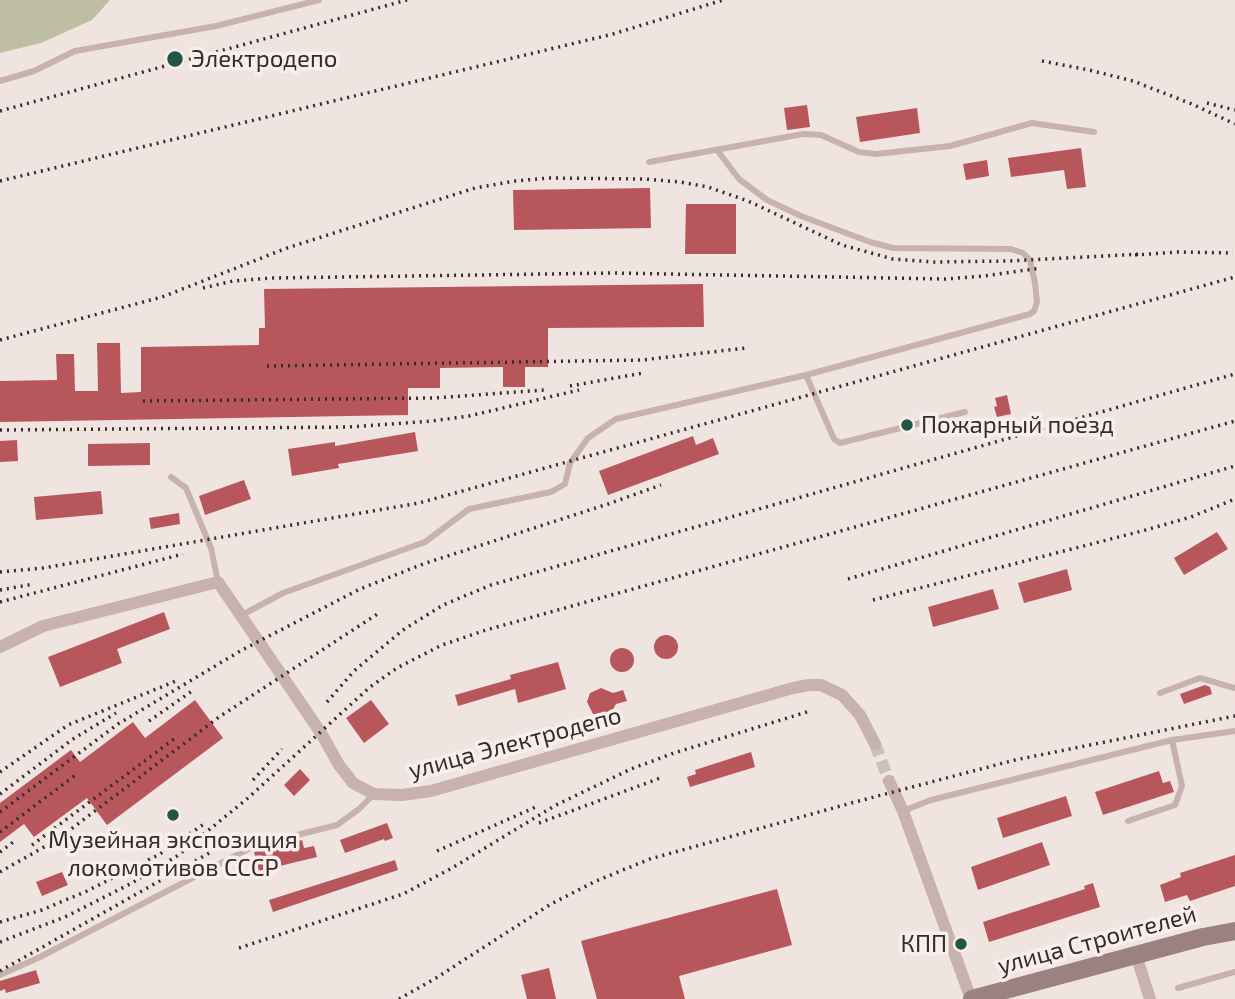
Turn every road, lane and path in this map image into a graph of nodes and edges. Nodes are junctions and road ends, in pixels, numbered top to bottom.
1 (319, 0) edge
2 (0, 80) edge
3 (1094, 132) dead end
4 (717, 150) junction
5 (649, 162) dead end
6 (806, 375) junction
7 (965, 412) dead end
8 (171, 477) dead end
9 (218, 582) junction
10 (242, 615) junction
11 (0, 647) edge
12 (1235, 688) edge
13 (1160, 693) dead end
14 (1235, 731) edge
15 (1172, 740) junction
16 (875, 744) tunnel mouth
17 (890, 781) tunnel mouth
18 (374, 794) junction
19 (903, 811) junction
20 (1128, 821) dead end
21 (1235, 931) edge
22 (1136, 955) junction
23 (1235, 972) edge
24 (0, 975) edge
25 (1178, 988) dead end
26 (971, 999) edge
27 (1150, 999) edge

1 - 2 lane
3 - 4 lane
4 - 5 lane
4 - 6 lane
6 - 7 lane
6 - 10 lane
8 - 9 lane
9 - 10 street
9 - 11 street
10 - 18 street
12 - 13 lane
14 - 15 lane
15 - 19 lane
15 - 20 lane
16 - 18 street, улица Электродепо
17 - 19 street
18 - 24 lane
19 - 26 street
21 - 22 street, улица Строителей
22 - 26 street, улица Строителей
22 - 27 street
23 - 25 lane

